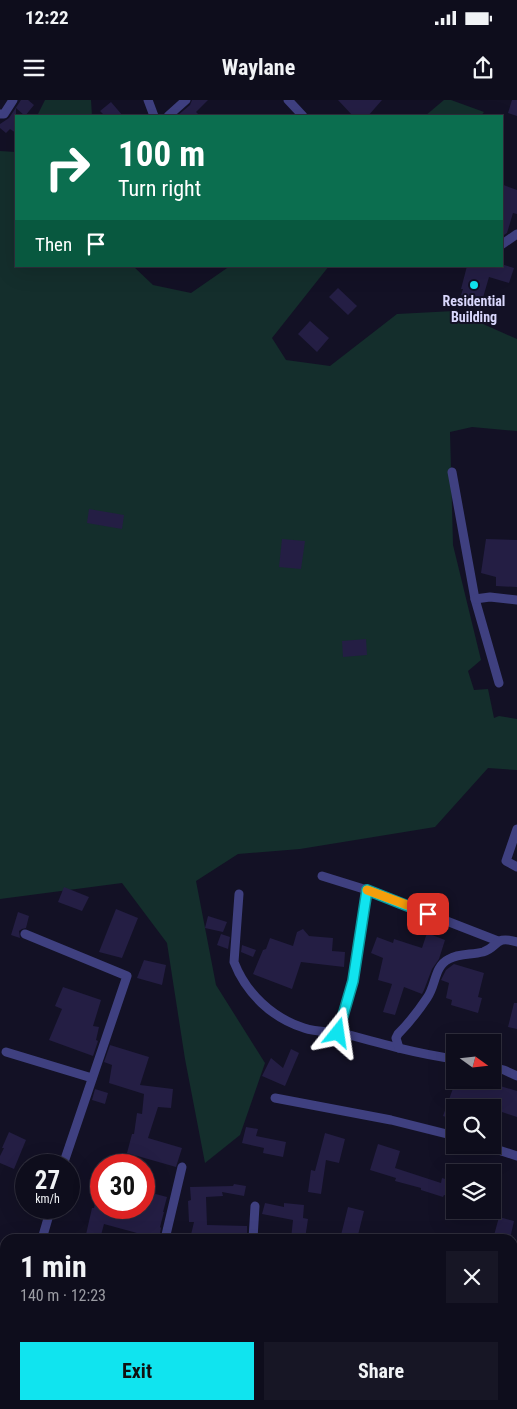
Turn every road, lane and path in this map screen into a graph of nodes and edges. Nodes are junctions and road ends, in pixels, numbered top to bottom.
1 (13, 100) edge
2 (148, 100) edge
3 (186, 100) edge
4 (288, 100) edge
5 (0, 114) edge
6 (154, 115) edge
7 (169, 115) edge
8 (302, 115) edge
9 (517, 234) edge
10 (503, 244) edge
11 (452, 472) dead end
12 (475, 599) junction
13 (517, 600) edge
14 (500, 684) dead end
15 (517, 829) edge
16 (517, 866) edge
17 (322, 876) dead end
18 (367, 890) junction
19 (238, 894) dead end
20 (25, 934) dead end
21 (498, 941) junction
22 (517, 942) edge
23 (338, 1033) junction
24 (399, 1048) junction
25 (6, 1052) dead end
26 (446, 1058) edge
27 (501, 1069) edge
28 (517, 1076) edge
29 (92, 1078) junction
30 (275, 1098) dead end
31 (446, 1134) edge
32 (501, 1151) edge
33 (67, 1154) edge
34 (517, 1156) edge
35 (182, 1167) dead end
36 (255, 1206) dead end
37 (48, 1219) edge
38 (43, 1234) edge
39 (166, 1234) edge
40 (253, 1234) edge

1 - 5 street
2 - 6 street
3 - 7 street
4 - 8 street
9 - 10 street
11 - 12 street
12 - 13 street
12 - 14 street
15 - 16 street
17 - 18 street
18 - 21 street
18 - 23 street
19 - 23 street
20 - 29 street
21 - 22 street
21 - 24 street
23 - 24 street
24 - 26 street
25 - 29 street
27 - 28 street
29 - 33 street
30 - 31 street
32 - 34 street
35 - 39 street
36 - 40 street
37 - 38 street

